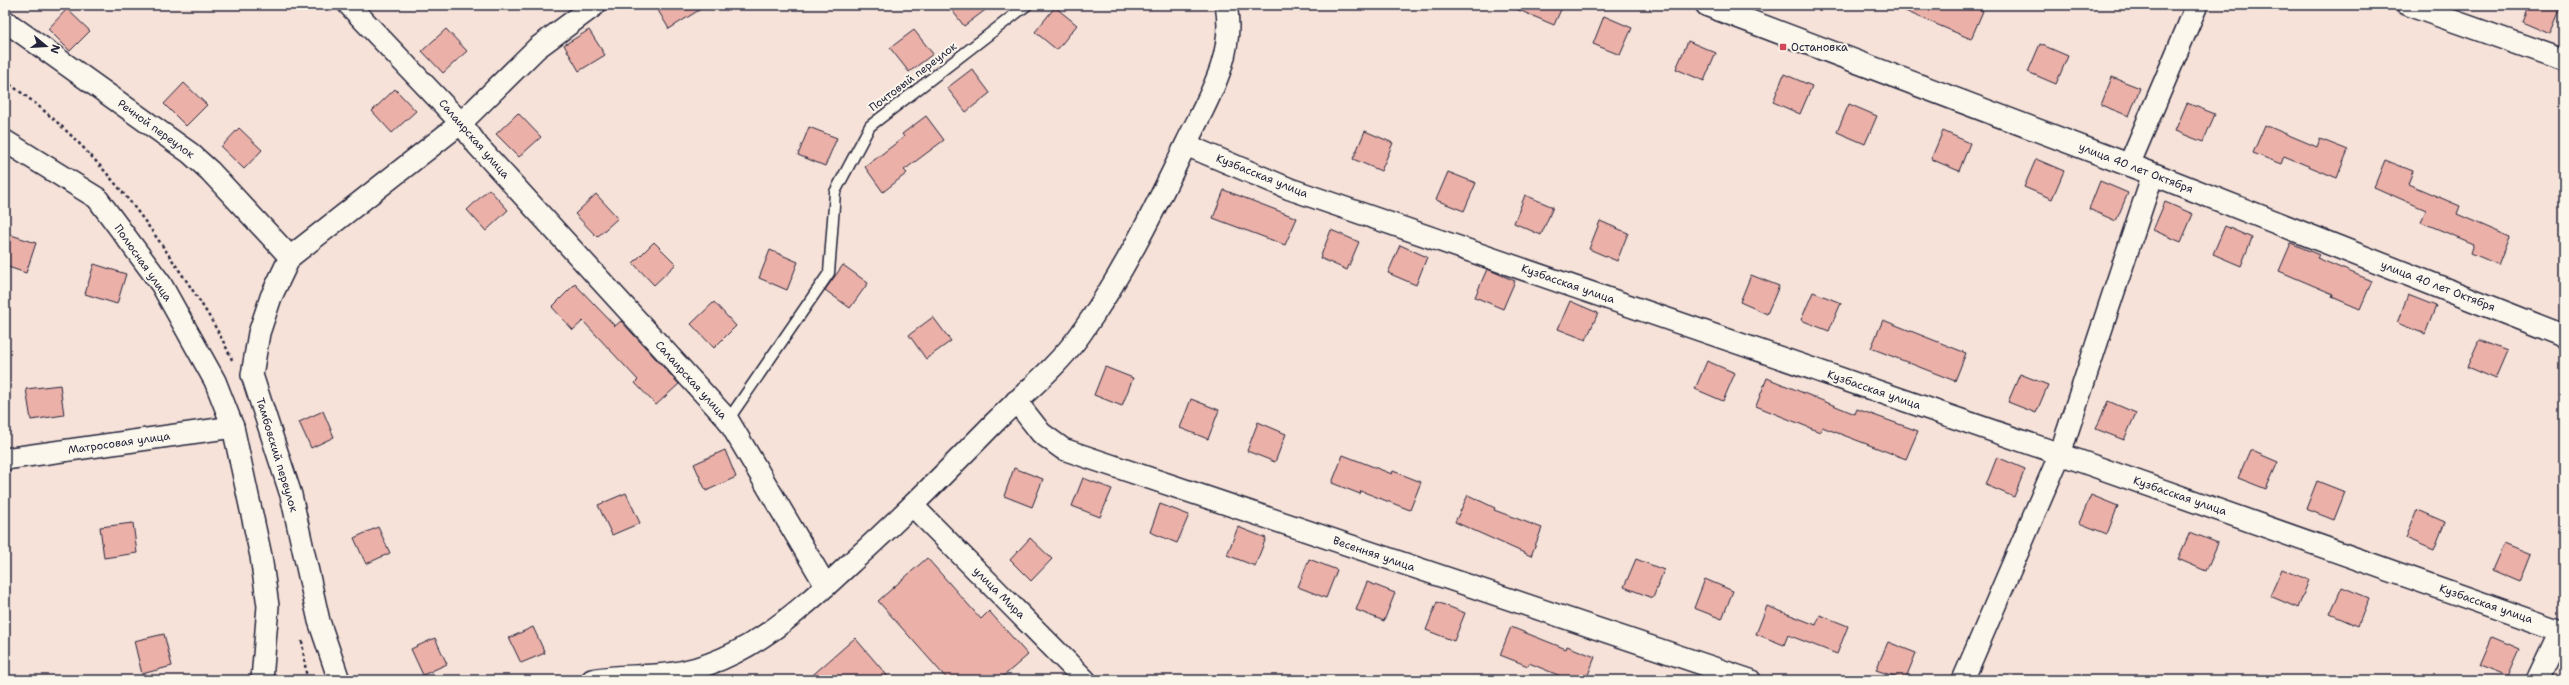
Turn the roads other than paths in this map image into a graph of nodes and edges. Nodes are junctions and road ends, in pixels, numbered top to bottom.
1 (349, 5) edge
2 (595, 5) edge
3 (1027, 5) edge
4 (1226, 5) edge
5 (1707, 5) edge
6 (2197, 5) edge
7 (2408, 5) edge
8 (5, 21) edge
9 (2564, 60) edge
10 (461, 122) junction
11 (5, 141) edge
12 (1186, 145) junction
13 (2129, 165) junction
14 (2153, 174) junction
15 (290, 257) junction
16 (2564, 336) edge
17 (1016, 401) junction
18 (728, 420) junction
19 (233, 427) junction
20 (2060, 454) junction
21 (5, 459) edge
22 (913, 506) junction
23 (826, 586) junction
24 (2562, 631) edge
25 (262, 680) edge
26 (339, 680) edge
27 (592, 680) edge
28 (1084, 680) edge
29 (1750, 680) edge
30 (1963, 680) edge
31 (2537, 680) edge

1 - 10 street, Салаирская улица
2 - 10 street
3 - 18 lane, Почтовый переулок
4 - 12 street
5 - 13 street, улица 40 лет Октября
6 - 13 street
7 - 9 street
8 - 15 street, Речной переулок
10 - 15 street
10 - 18 street, Салаирская улица
11 - 19 street, Полюсная улица
12 - 17 street
12 - 20 street, Кузбасская улица
13 - 14 street, улица 40 лет Октября
14 - 16 street, улица 40 лет Октября
14 - 20 street
15 - 26 street, Тамбовский переулок
17 - 22 street
17 - 29 street, Весенняя улица
18 - 23 street, Салаирская улица
19 - 21 street, Матросовая улица
19 - 25 street, Полюсная улица
20 - 24 street, Кузбасская улица
20 - 30 street
22 - 23 street
22 - 28 street, улица Мира
23 - 27 street
24 - 31 street

